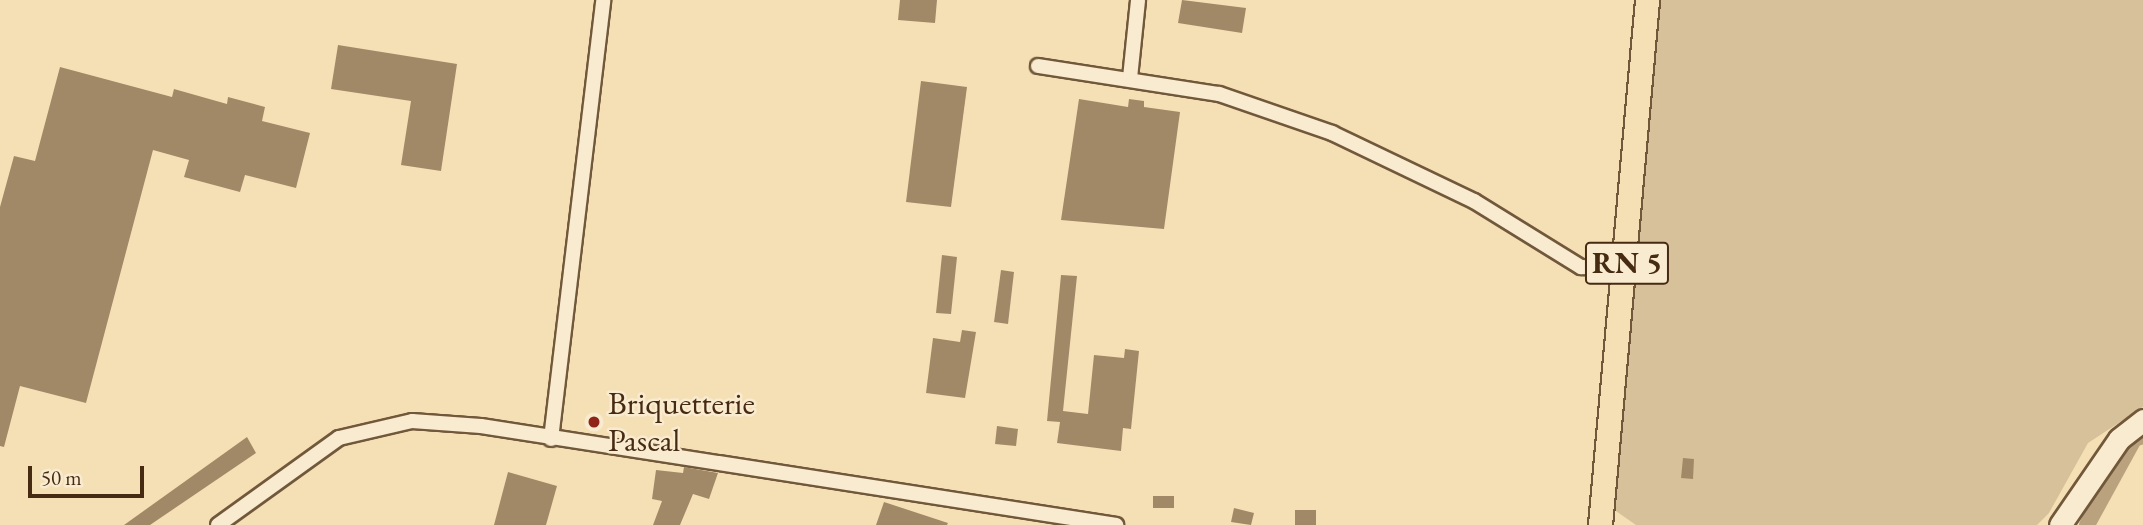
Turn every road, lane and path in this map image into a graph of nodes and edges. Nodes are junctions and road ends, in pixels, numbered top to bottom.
1 (603, 0) edge
2 (1138, 0) edge
3 (1647, 0) edge
4 (1038, 66) dead end
5 (1130, 78) junction
6 (1626, 269) junction
7 (2143, 420) edge
8 (551, 439) junction
9 (218, 525) edge
10 (1116, 525) edge
11 (1600, 525) edge
12 (2060, 525) edge

1 - 8 street
2 - 5 street
3 - 6 main road, RN 5
4 - 5 street
5 - 6 street
6 - 11 main road, RN 5
7 - 12 street
8 - 9 street
8 - 10 street

